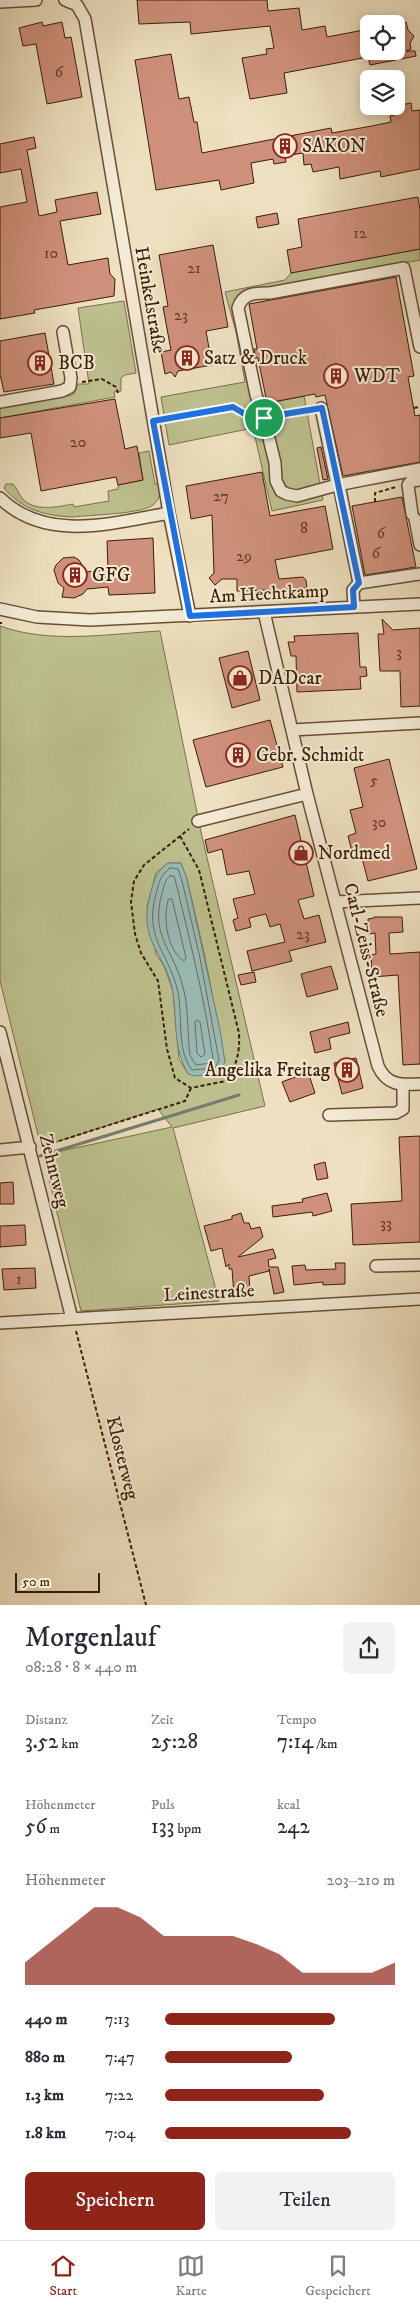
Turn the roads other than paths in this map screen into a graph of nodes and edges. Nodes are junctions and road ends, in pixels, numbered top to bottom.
1 (36, 0) edge
2 (65, 0) edge
3 (0, 2) edge
4 (418, 330) edge
5 (63, 332) dead end
6 (420, 347) edge
7 (0, 402) edge
8 (322, 408) road end
9 (420, 469) edge
10 (420, 480) edge
11 (338, 485) junction
12 (0, 498) edge
13 (169, 513) junction
14 (420, 545) edge
15 (420, 574) edge
16 (359, 583) junction
17 (420, 604) edge
18 (354, 607) junction
19 (0, 609) edge
20 (264, 612) junction
21 (190, 616) junction
22 (420, 723) edge
23 (292, 730) junction
24 (307, 794) junction
25 (198, 821) road end
26 (420, 898) edge
27 (336, 902) junction
28 (0, 1032) edge
29 (420, 1084) edge
30 (403, 1086) junction
31 (329, 1115) dead end
32 (30, 1147) junction
33 (0, 1150) edge
34 (420, 1265) edge
35 (376, 1266) dead end
36 (420, 1299) edge
37 (72, 1319) junction
38 (0, 1323) edge

1 - 3 street
2 - 13 street, Heinkelstraße
4 - 6 street
4 - 11 street
5 - 7 street
8 - 11 street
9 - 11 street
10 - 14 street
11 - 16 street
12 - 13 street
13 - 21 street, Heinkelstraße
15 - 16 street
16 - 18 street
17 - 18 street, Am Hechtkamp
18 - 20 street, Am Hechtkamp
19 - 21 street, Am Hechtkamp
20 - 21 street, Am Hechtkamp
20 - 23 street, Carl-Zeiss-Straße
22 - 23 street
23 - 24 street, Carl-Zeiss-Straße
24 - 25 street
24 - 27 street, Carl-Zeiss-Straße
26 - 27 street
27 - 30 street, Carl-Zeiss-Straße
28 - 32 street, Zehntweg
29 - 30 street
30 - 31 street
32 - 33 street
32 - 37 street, Zehntweg
34 - 35 street
36 - 37 street, Leinestraße
37 - 38 street, Leinestraße

